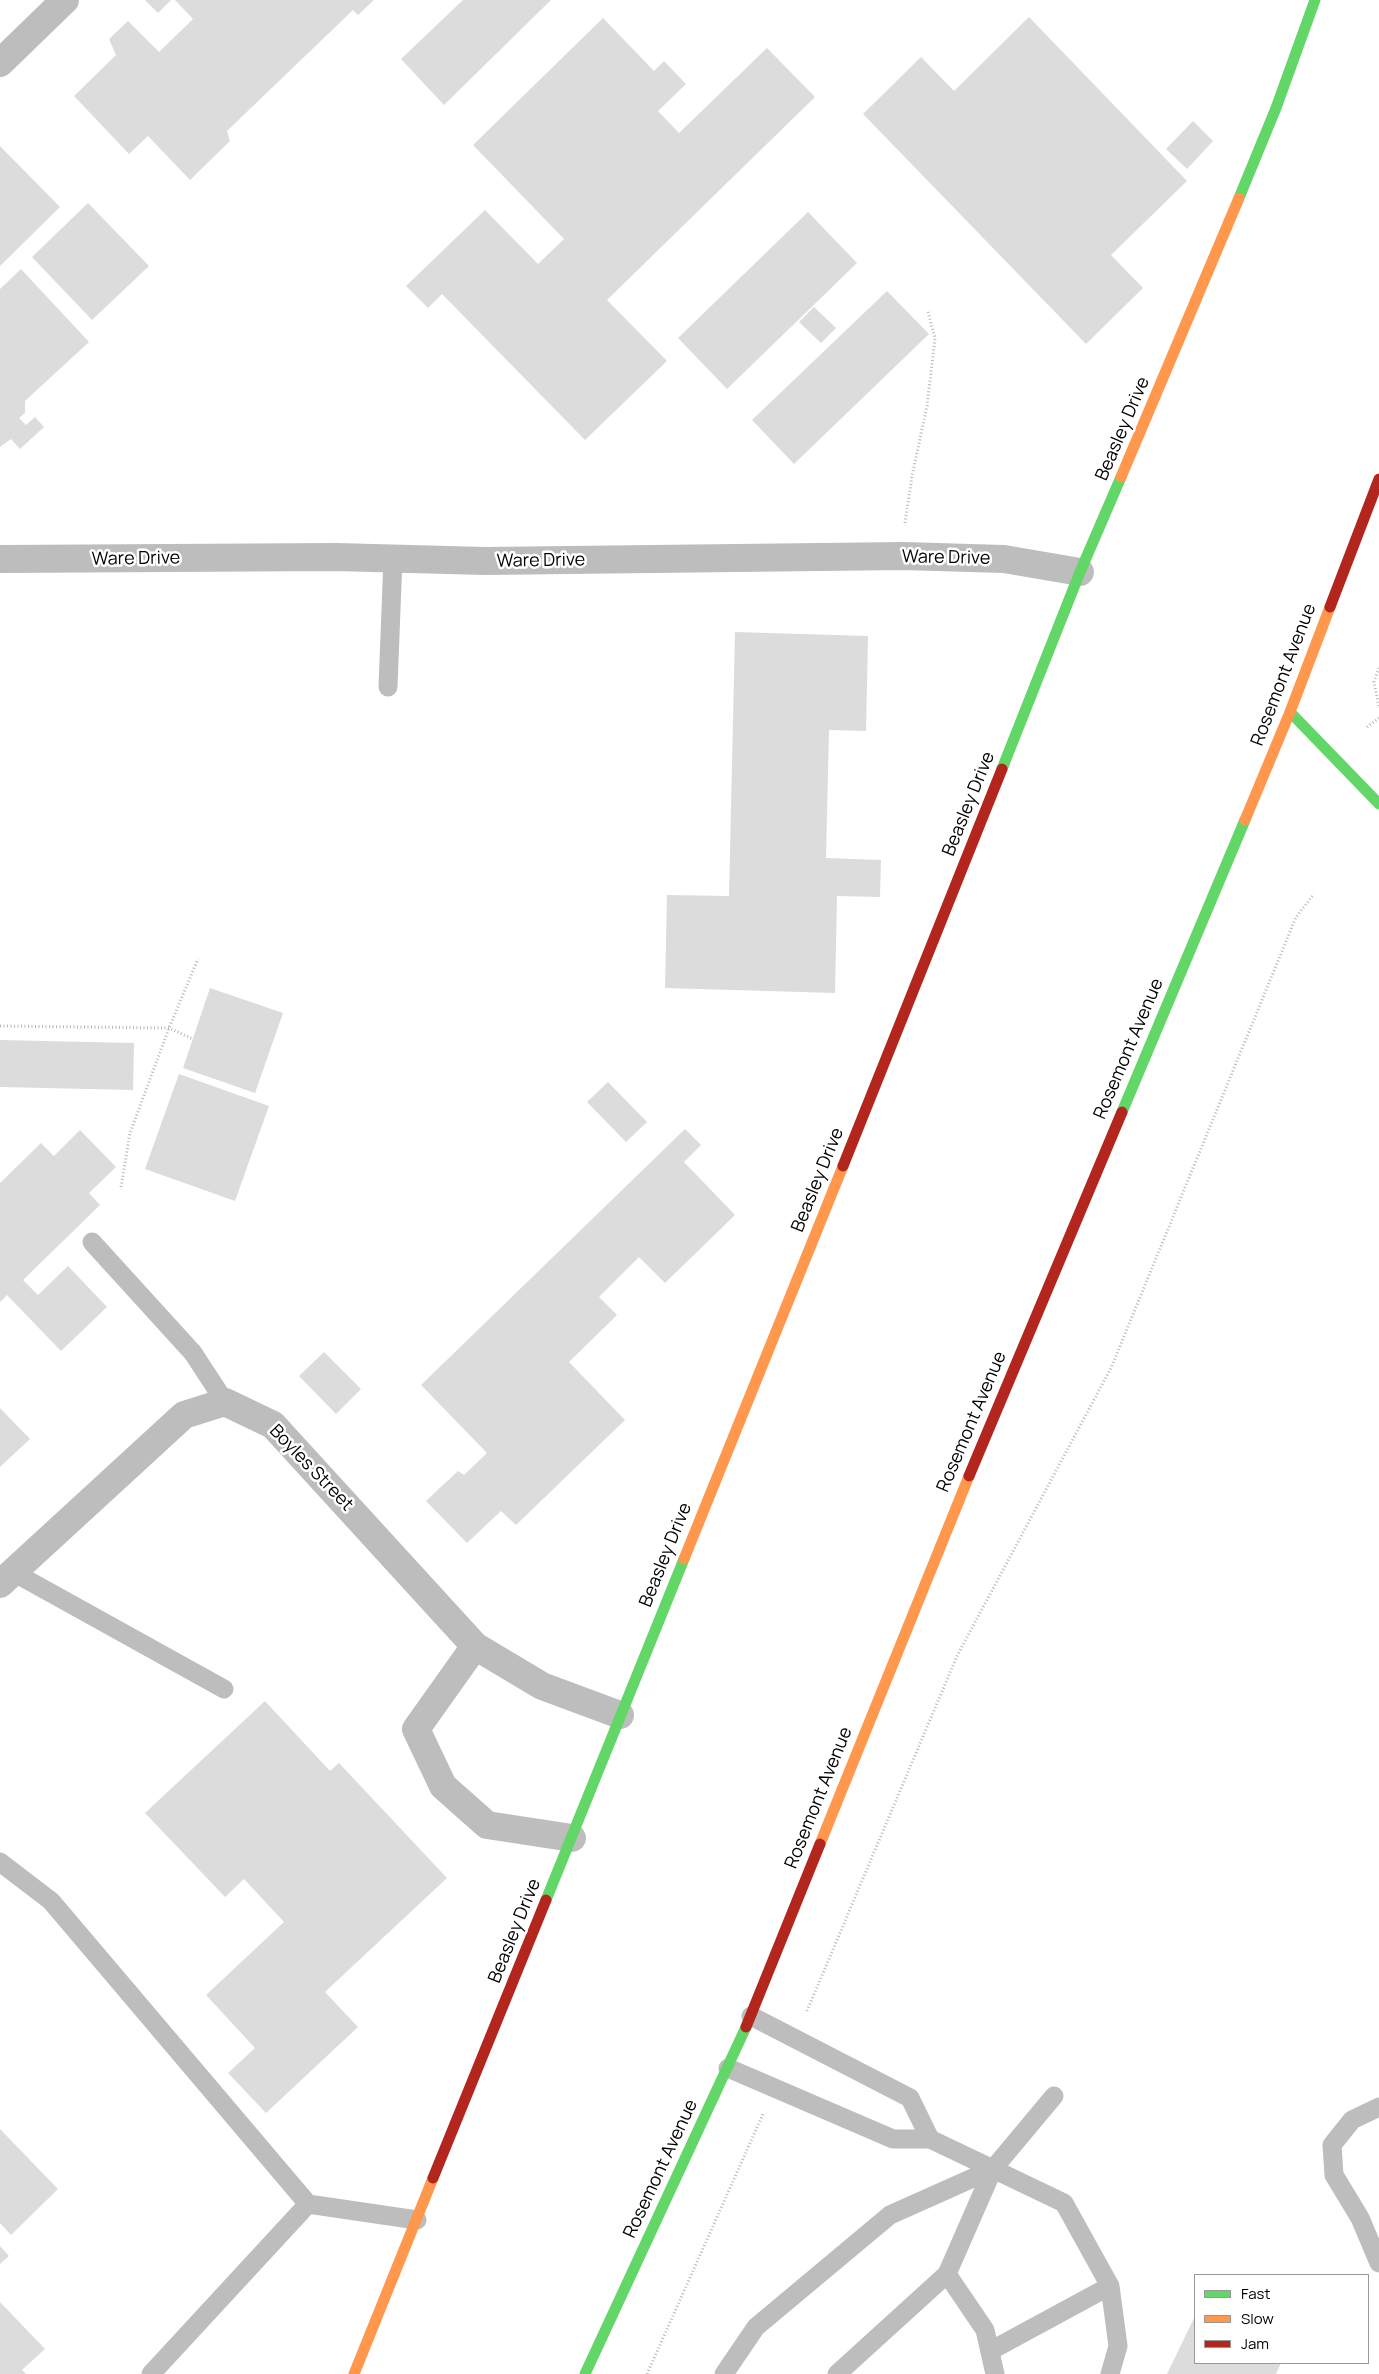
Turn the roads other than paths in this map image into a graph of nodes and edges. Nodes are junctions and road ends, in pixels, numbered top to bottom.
1 (65, 0) edge
2 (1315, 0) edge
3 (0, 62) edge
4 (1379, 478) edge
5 (393, 558) junction
6 (0, 559) edge
7 (1080, 572) junction
8 (388, 688) dead end
9 (1290, 712) junction
10 (1379, 804) edge
11 (92, 1242) dead end
12 (225, 1402) junction
13 (7, 1578) edge
14 (475, 1646) junction
15 (224, 1689) dead end
16 (620, 1715) junction
17 (572, 1838) junction
18 (0, 1862) edge
19 (751, 2016) junction
20 (728, 2068) junction
21 (1054, 2096) dead end
22 (1379, 2107) edge
23 (930, 2139) junction
24 (993, 2169) junction
25 (308, 2204) junction
26 (417, 2220) junction
27 (1379, 2263) edge
28 (947, 2274) junction
29 (1110, 2286) junction
30 (990, 2351) junction
31 (151, 2374) edge
32 (354, 2374) edge
33 (585, 2374) edge
34 (724, 2374) edge
35 (838, 2374) edge
36 (995, 2374) edge
37 (1110, 2374) edge

1 - 3 street
2 - 7 street, Beasley Drive
4 - 9 street, Rosemont Avenue
5 - 6 street, Ware Drive
5 - 7 street, Ware Drive
5 - 8 lane
7 - 16 street, Beasley Drive
9 - 10 street
9 - 19 street, Rosemont Avenue
11 - 12 lane
12 - 13 street
12 - 14 street, Boyles Street
13 - 15 lane
14 - 16 street, Boyles Street
14 - 17 street
16 - 17 street, Beasley Drive
17 - 26 street, Beasley Drive
18 - 25 lane
19 - 20 street, Rosemont Avenue
19 - 23 lane
20 - 23 lane
20 - 33 street, Rosemont Avenue
21 - 24 lane
22 - 27 lane
23 - 24 lane
24 - 28 lane
24 - 29 lane
24 - 34 lane
25 - 26 lane
25 - 31 lane
26 - 32 street, Beasley Drive
28 - 30 lane
28 - 35 lane
29 - 30 lane
29 - 37 lane
30 - 36 lane

